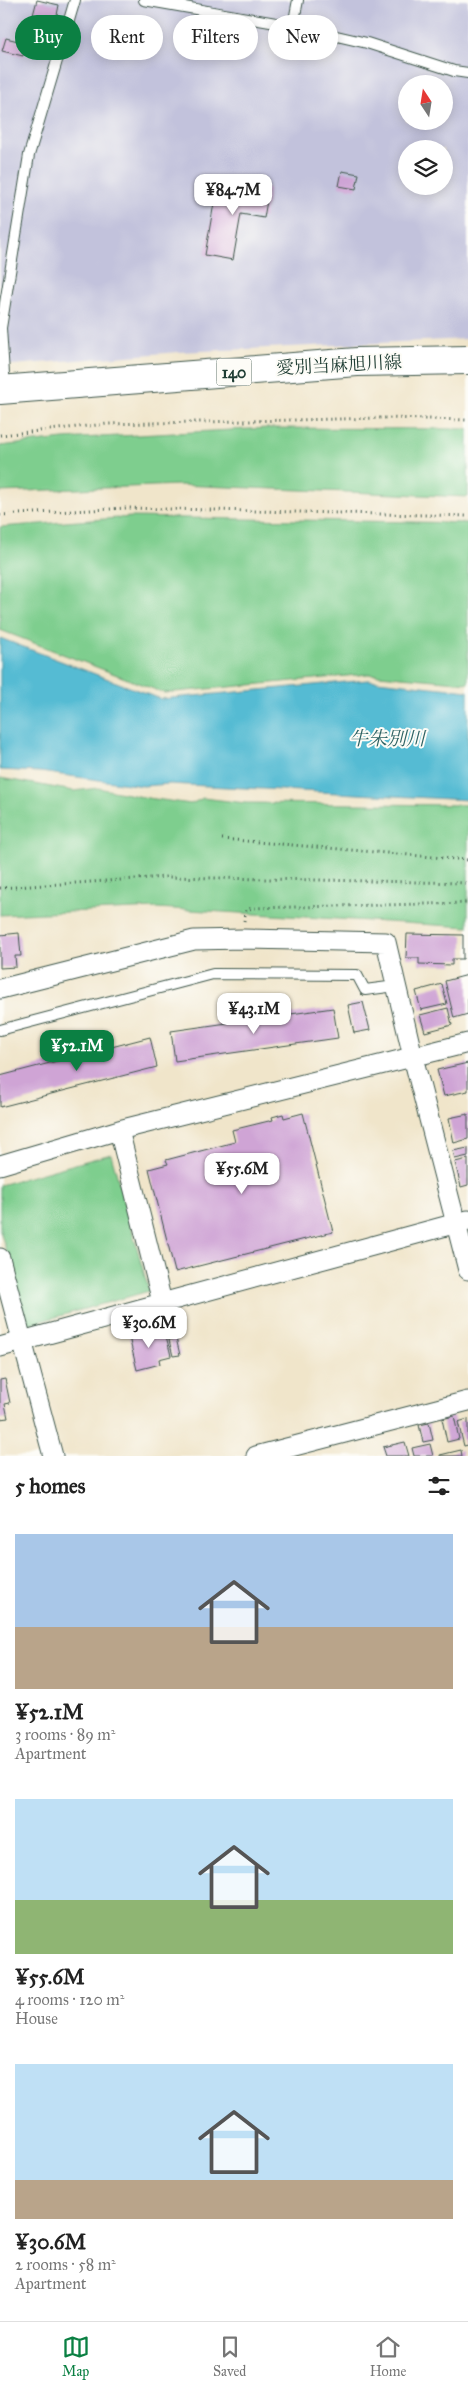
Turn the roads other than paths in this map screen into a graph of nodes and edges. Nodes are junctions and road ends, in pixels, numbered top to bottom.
1 (75, 0) edge
2 (144, 0) edge
3 (298, 0) edge
4 (295, 15) edge
5 (268, 22) edge
6 (338, 36) edge
7 (468, 73) edge
8 (468, 360) edge
9 (3, 390) edge
10 (396, 986) junction
11 (0, 989) edge
12 (0, 1030) edge
13 (468, 1043) edge
14 (412, 1057) junction
15 (119, 1130) junction
16 (0, 1165) edge
17 (462, 1222) edge
18 (0, 1258) edge
19 (468, 1270) edge
20 (162, 1302) junction
21 (22, 1341) junction
22 (0, 1347) edge
23 (468, 1401) edge
24 (53, 1456) edge
25 (256, 1456) edge

1 - 9 lane
2 - 5 lane
3 - 4 lane
6 - 7 lane
8 - 9 main road, 愛別当麻旭川線 / 140
10 - 11 street
10 - 12 lane
10 - 14 street
13 - 14 street
14 - 15 street
14 - 17 street
15 - 16 street
15 - 20 street
17 - 19 street
17 - 20 street
18 - 21 street
20 - 21 street
21 - 22 street
21 - 24 street
23 - 25 street

